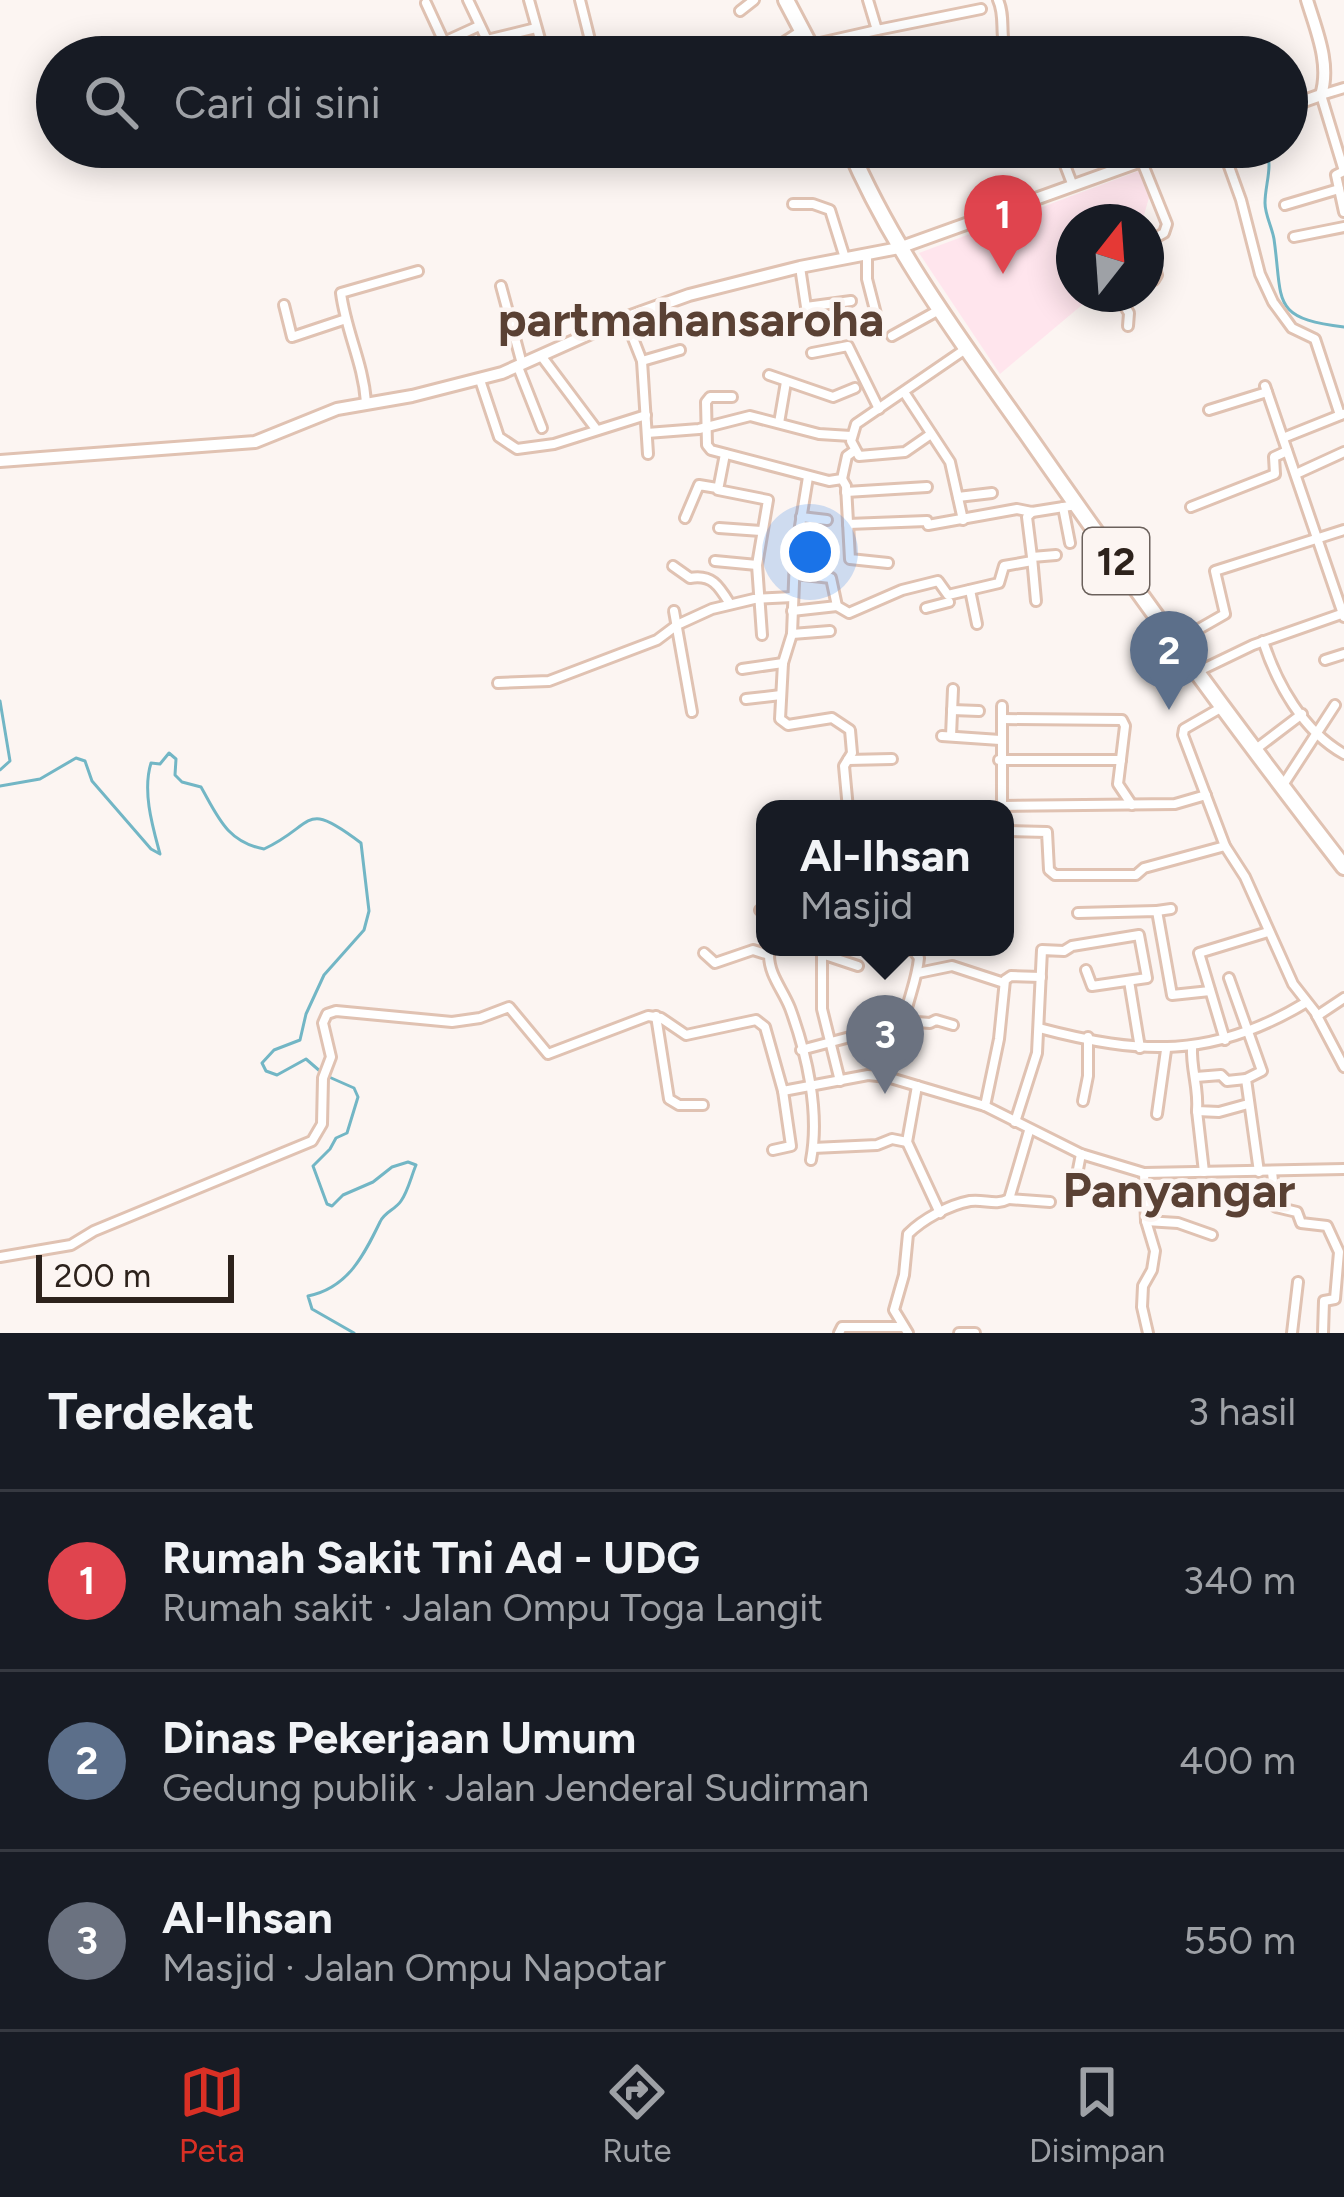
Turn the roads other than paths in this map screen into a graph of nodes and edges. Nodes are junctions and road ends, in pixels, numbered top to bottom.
1 (468, 0) edge
2 (529, 0) edge
3 (580, 0) edge
4 (754, 0) edge
5 (786, 0) edge
6 (868, 0) edge
7 (998, 0) edge
8 (1307, 0) edge
9 (426, 3) dead end
10 (981, 9) dead end
11 (740, 11) dead end
12 (479, 26) junction
13 (536, 28) junction
14 (804, 29) junction
15 (877, 30) junction
16 (440, 36) edge
17 (454, 36) edge
18 (486, 36) edge
19 (505, 36) edge
20 (538, 36) edge
21 (589, 36) edge
22 (793, 36) edge
23 (807, 36) edge
24 (859, 36) edge
25 (1003, 36) edge
26 (1344, 88) edge
27 (1321, 95) junction
28 (1308, 100) edge
29 (859, 168) edge
30 (1066, 168) edge
31 (1126, 168) edge
32 (1144, 168) edge
33 (1230, 168) edge
34 (1344, 171) edge
35 (1074, 187) junction
36 (1339, 189) junction
37 (793, 204) dead end
38 (1159, 204) edge
39 (1285, 205) dead end
40 (1344, 212) edge
41 (1344, 227) edge
42 (1294, 238) dead end
43 (899, 248) junction
44 (867, 253) junction
45 (845, 258) junction
46 (800, 267) junction
47 (418, 271) dead end
48 (501, 286) dead end
49 (851, 301) dead end
50 (284, 305) dead end
51 (940, 309) junction
52 (1129, 312) edge
53 (876, 314) dead end
54 (625, 318) junction
55 (346, 319) junction
56 (1128, 326) dead end
57 (892, 336) dead end
58 (967, 348) junction
59 (680, 350) dead end
60 (812, 353) dead end
61 (542, 357) junction
62 (642, 361) junction
63 (520, 366) junction
64 (769, 375) dead end
65 (480, 380) junction
66 (786, 382) junction
67 (855, 388) dead end
68 (904, 392) junction
69 (732, 398) dead end
70 (366, 403) junction
71 (879, 409) junction
72 (1209, 410) dead end
73 (1342, 414) edge
74 (646, 416) junction
75 (779, 423) junction
76 (707, 427) junction
77 (542, 428) dead end
78 (596, 429) junction
79 (646, 433) junction
80 (931, 434) junction
81 (852, 436) junction
82 (1283, 438) junction
83 (854, 451) junction
84 (1287, 451) junction
85 (1344, 452) edge
86 (648, 454) dead end
87 (725, 454) junction
88 (0, 461) edge
89 (1296, 474) junction
90 (808, 477) junction
91 (842, 479) junction
92 (926, 487) dead end
93 (718, 488) junction
94 (846, 492) junction
95 (992, 493) dead end
96 (958, 497) junction
97 (1070, 506) junction
98 (1191, 507) dead end
99 (1032, 512) junction
100 (801, 517) junction
101 (685, 518) dead end
102 (827, 520) dead end
103 (963, 520) junction
104 (848, 524) junction
105 (718, 528) dead end
106 (1344, 530) edge
107 (761, 531) junction
108 (1318, 539) junction
109 (1070, 544) dead end
110 (796, 548) junction
111 (829, 554) dead end
112 (1056, 556) dead end
113 (1032, 559) junction
114 (715, 562) dead end
115 (888, 562) dead end
116 (758, 565) junction
117 (673, 566) dead end
118 (795, 574) junction
119 (970, 590) junction
120 (793, 596) junction
121 (948, 598) junction
122 (758, 599) junction
123 (1036, 601) dead end
124 (730, 604) junction
125 (837, 606) junction
126 (926, 608) dead end
127 (792, 610) junction
128 (674, 611) dead end
129 (952, 614) dead end
130 (1344, 615) edge
131 (977, 624) dead end
132 (676, 625) junction
133 (830, 631) dead end
134 (792, 634) junction
135 (761, 635) dead end
136 (1263, 641) junction
137 (1176, 642) junction
138 (1344, 654) edge
139 (1325, 660) dead end
140 (783, 662) junction
141 (742, 669) dead end
142 (1198, 672) junction
143 (498, 683) dead end
144 (953, 689) dead end
145 (781, 695) junction
146 (746, 699) dead end
147 (1002, 706) dead end
148 (1224, 706) junction
149 (1335, 706) dead end
150 (952, 710) junction
151 (979, 711) dead end
152 (692, 712) dead end
153 (1302, 714) junction
154 (1002, 719) junction
155 (1317, 730) junction
156 (1001, 740) junction
157 (1256, 749) junction
158 (1344, 754) edge
159 (892, 759) dead end
160 (847, 760) junction
161 (999, 760) junction
162 (1120, 760) junction
163 (1283, 785) junction
164 (1206, 795) junction
165 (848, 800) edge
166 (1000, 800) edge
167 (1132, 805) junction
168 (1014, 807) edge
169 (1014, 831) edge
170 (1225, 846) junction
171 (1341, 856) edge
172 (1171, 909) dead end
173 (1157, 911) junction
174 (1078, 913) dead end
175 (1161, 931) junction
176 (1268, 932) junction
177 (1139, 935) junction
178 (756, 950) edge
179 (704, 953) dead end
180 (770, 956) edge
181 (822, 956) edge
182 (832, 956) edge
183 (917, 956) edge
184 (842, 958) joint
185 (858, 966) dead end
186 (1086, 970) dead end
187 (918, 974) junction
188 (1041, 977) junction
189 (1229, 977) dead end
190 (1129, 981) junction
191 (1004, 983) junction
192 (1210, 991) junction
193 (1344, 998) edge
194 (1305, 1004) junction
195 (656, 1016) junction
196 (1317, 1016) junction
197 (953, 1025) dead end
198 (1039, 1028) junction
199 (1249, 1032) junction
200 (850, 1037) dead end
201 (1088, 1037) junction
202 (1226, 1040) junction
203 (833, 1042) junction
204 (1192, 1047) junction
205 (1140, 1048) junction
206 (801, 1050) junction
207 (1166, 1050) junction
208 (1344, 1066) edge
209 (1196, 1077) junction
210 (1246, 1079) junction
211 (840, 1081) junction
212 (917, 1086) junction
213 (810, 1087) junction
214 (783, 1091) junction
215 (1083, 1101) dead end
216 (1248, 1104) junction
217 (703, 1105) dead end
218 (985, 1106) junction
219 (1197, 1111) junction
220 (1157, 1114) dead end
221 (1015, 1122) junction
222 (1028, 1131) junction
223 (907, 1142) junction
224 (813, 1148) junction
225 (773, 1150) dead end
226 (1081, 1154) junction
227 (811, 1160) dead end
228 (1344, 1168) edge
229 (1204, 1172) junction
230 (1259, 1172) junction
231 (1272, 1172) junction
232 (1144, 1173) junction
233 (1074, 1190) dead end
234 (1009, 1199) junction
235 (1050, 1202) dead end
236 (940, 1213) junction
237 (1146, 1221) junction
238 (1212, 1235) dead end
239 (0, 1257) edge
240 (1298, 1282) dead end
241 (1339, 1299) edge
242 (905, 1330) edge
243 (838, 1333) edge
244 (959, 1333) edge
245 (975, 1333) edge
246 (1148, 1333) edge
247 (1292, 1333) edge
248 (1323, 1333) edge

1 - 12 street
2 - 13 street
3 - 21 street
4 - 11 street
5 - 14 highway
6 - 15 street
7 - 25 street
8 - 27 main road
9 - 16 street
10 - 15 street
12 - 17 street
12 - 18 street
13 - 19 street
13 - 20 street
14 - 22 street
14 - 23 highway
15 - 24 street
26 - 27 street
27 - 28 main road
27 - 34 street
29 - 43 highway, 12
30 - 35 street
31 - 35 main road
32 - 38 street
33 - 73 street
34 - 36 street
35 - 43 main road
36 - 39 street
36 - 40 street
37 - 45 street
41 - 42 street
43 - 44 main road
43 - 51 highway, 12
44 - 45 main road
44 - 53 street
45 - 46 main road
46 - 49 street
46 - 54 main road
47 - 55 street
48 - 63 street
50 - 55 street
51 - 57 street
51 - 58 highway, 12
52 - 56 street
54 - 61 main road
54 - 62 street
55 - 70 street
58 - 68 street
58 - 97 highway, 12
59 - 62 street
60 - 71 street
61 - 63 main road
61 - 78 street
62 - 74 street
63 - 65 main road
63 - 77 street
64 - 66 street
65 - 70 main road
65 - 78 street
66 - 67 street
66 - 75 street
68 - 71 street
68 - 80 street
69 - 76 street
70 - 88 main road
71 - 81 street
72 - 82 street
73 - 82 street
74 - 78 street
74 - 79 street
75 - 76 street
75 - 81 street
76 - 79 street
76 - 87 street
79 - 86 street
80 - 83 street
80 - 96 street
81 - 83 street
82 - 84 street
83 - 91 street
84 - 89 street
84 - 98 street
85 - 89 street
87 - 90 street
87 - 93 street
89 - 108 street
90 - 91 street
90 - 100 street
91 - 94 street
92 - 94 street
93 - 101 street
93 - 107 street
94 - 104 street
95 - 96 street
96 - 103 street
97 - 99 street
97 - 109 street
97 - 137 highway, 12
99 - 103 street
99 - 113 street
100 - 102 street
100 - 110 street
103 - 104 street
104 - 115 street
105 - 107 street
106 - 108 street
107 - 116 street
108 - 130 street
108 - 137 street
110 - 111 street
110 - 118 street
112 - 113 street
113 - 119 street
113 - 123 street
114 - 116 street
116 - 122 street
117 - 124 street
118 - 120 street
118 - 125 street
119 - 121 street
119 - 131 street
120 - 122 street
120 - 127 street
121 - 125 street
121 - 126 street
121 - 129 street
122 - 124 street
122 - 135 street
124 - 132 street
125 - 127 street
127 - 134 street
128 - 132 street
130 - 136 street
132 - 143 street
132 - 152 street
133 - 134 street
134 - 140 street
136 - 142 street
136 - 153 street
137 - 142 highway, 12
138 - 139 street
140 - 141 street
140 - 145 street
142 - 148 highway, 12
144 - 150 street
145 - 146 street
145 - 160 street
147 - 154 street
148 - 157 highway, 12
148 - 164 street
149 - 155 street
150 - 151 street
150 - 156 street
153 - 155 street
153 - 157 street
154 - 156 street
154 - 162 street
155 - 158 street
155 - 163 street
156 - 161 street
157 - 163 highway, 12
159 - 160 street
160 - 165 street
161 - 162 street
161 - 166 street
162 - 167 street
163 - 171 highway, 12
164 - 167 street
164 - 170 street
167 - 168 street
169 - 170 street
170 - 176 street
172 - 173 street
173 - 174 street
173 - 175 street
175 - 177 street
175 - 192 street
176 - 192 street
176 - 194 street
177 - 188 street
177 - 190 street
178 - 179 street
180 - 206 street
181 - 203 street
182 - 184 street
183 - 187 street
184 - 185 street
186 - 190 street
187 - 191 street
187 - 197 street
188 - 191 street
188 - 198 street
189 - 199 street
190 - 205 street
191 - 218 street
192 - 202 street
193 - 196 street
194 - 196 street
194 - 199 street
195 - 214 street
195 - 217 street
195 - 239 street
196 - 208 street
198 - 201 street
198 - 221 street
199 - 202 street
199 - 210 street
200 - 203 street
201 - 205 street
201 - 215 street
202 - 204 street
203 - 206 street
203 - 211 street
204 - 207 street
204 - 209 street
205 - 207 street
206 - 213 street
207 - 220 street
209 - 210 street
209 - 219 street
210 - 216 street
211 - 212 street
211 - 213 street
212 - 218 street
212 - 223 street
213 - 214 street
213 - 224 street
214 - 225 street
216 - 219 street
216 - 230 street
218 - 221 street
219 - 229 street
221 - 222 street
222 - 226 street
222 - 234 street
223 - 224 street
223 - 236 street
224 - 227 street
226 - 232 street
226 - 233 street
228 - 231 street
229 - 230 street
229 - 232 street
230 - 231 street
231 - 241 street
232 - 237 street
234 - 235 street
234 - 236 street
236 - 242 street
237 - 238 street
237 - 246 street
240 - 247 street
241 - 248 street
242 - 243 street
244 - 245 street

